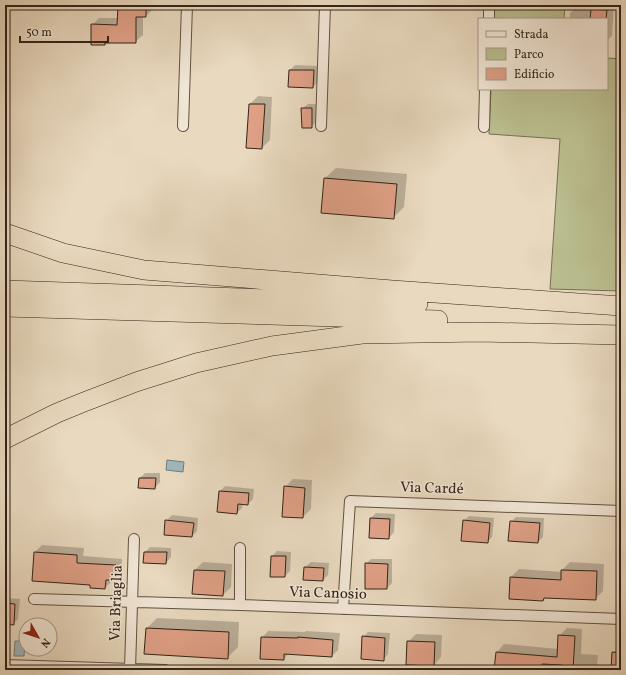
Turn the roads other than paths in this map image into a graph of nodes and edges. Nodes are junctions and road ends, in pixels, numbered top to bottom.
1 (187, 5) edge
2 (325, 5) edge
3 (489, 5) edge
4 (489, 18) edge
5 (485, 90) edge
6 (183, 126) dead end
7 (321, 126) dead end
8 (484, 127) dead end
9 (5, 234) edge
10 (5, 290) edge
11 (179, 304) junction
12 (621, 306) edge
13 (5, 307) edge
14 (621, 310) edge
15 (621, 331) edge
16 (621, 335) edge
17 (5, 439) edge
18 (621, 511) edge
19 (134, 539) dead end
20 (240, 548) dead end
21 (34, 599) dead end
22 (132, 602) junction
23 (240, 605) junction
24 (343, 609) junction
25 (621, 619) edge
26 (5, 665) edge
27 (130, 669) junction
28 (165, 670) edge

1 - 6 street
2 - 7 street
3 - 4 street
5 - 8 street
9 - 12 highway
10 - 11 highway
11 - 13 highway
11 - 14 highway
11 - 15 highway
16 - 17 highway
18 - 24 street, Via Cardé
19 - 22 street, Via Briaglia
20 - 23 street
21 - 22 street, Via Canosio
22 - 23 street, Via Canosio
22 - 27 street, Via Briaglia
23 - 24 street, Via Canosio
24 - 25 street, Via Canosio
26 - 27 street
27 - 28 street

